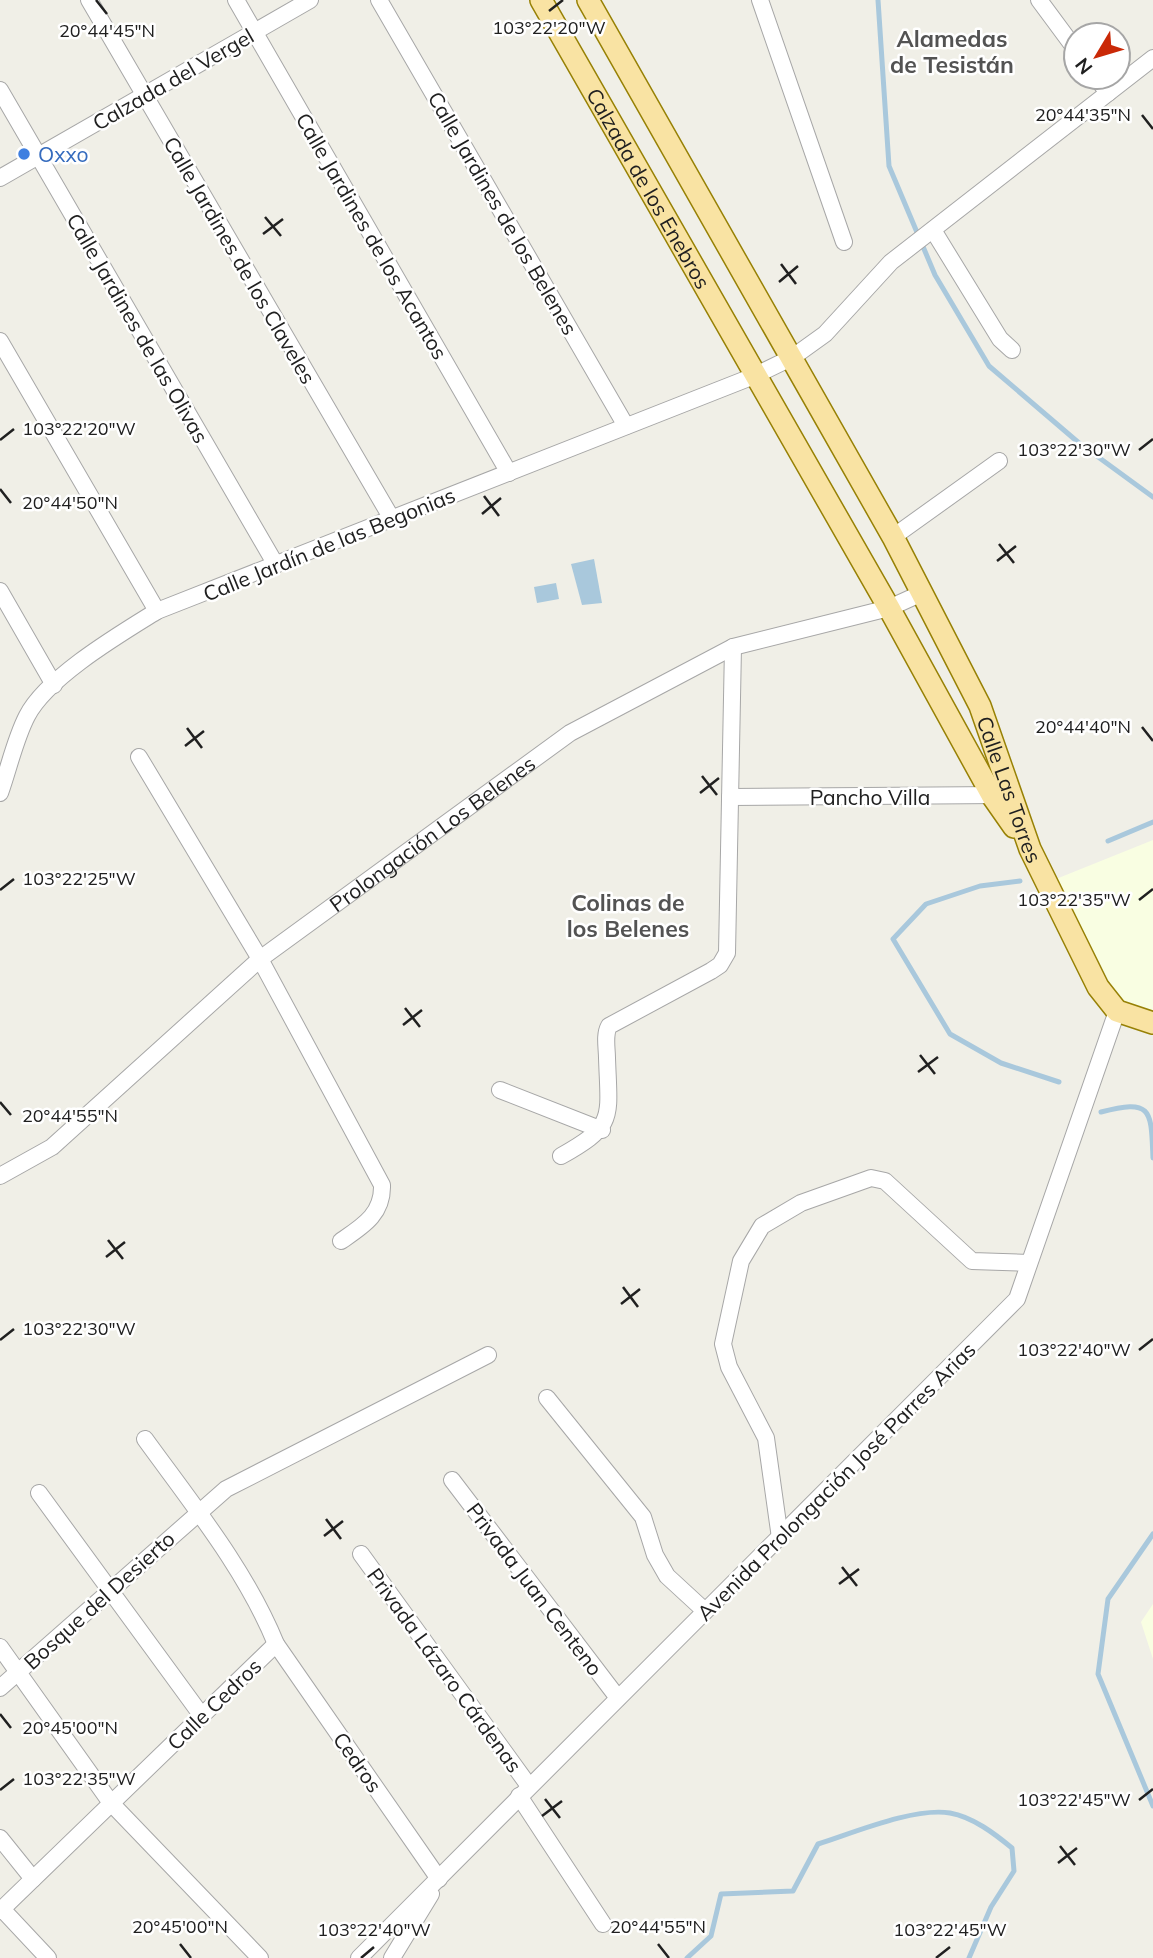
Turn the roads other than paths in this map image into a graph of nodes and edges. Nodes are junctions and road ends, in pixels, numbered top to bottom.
1 (89, 0) edge
2 (236, 0) edge
3 (310, 0) edge
4 (379, 0) edge
5 (541, 0) edge
6 (588, 0) edge
7 (760, 0) edge
8 (1040, 0) edge
9 (1062, 31) edge
10 (254, 32) junction
11 (1153, 58) edge
12 (0, 90) edge
13 (1108, 93) joint
14 (144, 95) junction
15 (38, 156) junction
16 (0, 178) edge
17 (930, 231) junction
18 (844, 242) dead end
19 (0, 341) edge
20 (1012, 351) dead end
21 (793, 357) junction
22 (754, 376) junction
23 (626, 426) junction
24 (999, 461) dead end
25 (509, 473) junction
26 (392, 519) junction
27 (893, 537) junction
28 (276, 565) junction
29 (0, 591) edge
30 (922, 593) junction
31 (889, 608) junction
32 (157, 611) junction
33 (733, 647) junction
34 (54, 685) junction
35 (139, 757) dead end
36 (0, 793) edge
37 (1002, 795) junction
38 (730, 797) junction
39 (260, 959) junction
40 (1117, 1011) junction
41 (1153, 1024) edge
42 (500, 1090) dead end
43 (601, 1130) junction
44 (561, 1156) dead end
45 (0, 1176) edge
46 (341, 1241) dead end
47 (1029, 1263) junction
48 (488, 1354) dead end
49 (547, 1398) dead end
50 (145, 1440) dead end
51 (452, 1480) dead end
52 (39, 1493) dead end
53 (197, 1511) junction
54 (780, 1538) junction
55 (361, 1554) dead end
56 (108, 1590) junction
57 (705, 1611) junction
58 (276, 1644) junction
59 (0, 1647) edge
60 (18, 1672) junction
61 (0, 1688) edge
62 (618, 1698) junction
63 (202, 1716) junction
64 (524, 1791) junction
65 (111, 1803) junction
66 (0, 1838) edge
67 (33, 1879) junction
68 (439, 1879) junction
69 (1, 1910) edge
70 (603, 1924) dead end
71 (48, 1958) edge
72 (260, 1958) edge
73 (359, 1958) edge
74 (392, 1958) edge

1 - 14 street, Calle Jardines de los Claveles
2 - 10 street, Calle Jardines de los Acantos
3 - 10 street, Calzada del Vergel
4 - 23 street, Calle Jardines de los Belenes
5 - 22 main road, Calzada de los Enebros
6 - 21 main road, Calzada de los Enebros
7 - 18 street
8 - 9 street
10 - 14 street, Calzada del Vergel
10 - 25 street, Calle Jardines de los Acantos
11 - 13 street, Calle Jardín de las Begonias
12 - 15 street, Calle Jardines de las Olivas
13 - 17 street, Calle Jardín de las Begonias
14 - 15 street, Calzada del Vergel
14 - 26 street, Calle Jardines de los Claveles
15 - 16 street, Calzada del Vergel
15 - 28 street, Calle Jardines de las Olivas
17 - 20 street
17 - 21 street, Calle Jardín de las Begonias
19 - 32 street
21 - 22 street, Calle Jardín de las Begonias
21 - 27 main road, Calle Las Torres
22 - 23 street, Calle Jardín de las Begonias
22 - 31 main road, Calle Las Torres
23 - 25 street, Calle Jardín de las Begonias
24 - 27 street
25 - 26 street, Calle Jardín de las Begonias
26 - 28 street, Calle Jardín de las Begonias
27 - 30 main road, Calle Las Torres
28 - 32 street, Calle Jardín de las Begonias
29 - 34 street
30 - 31 street, Prolongación Los Belenes
30 - 37 main road, Calle Las Torres
31 - 33 street, Prolongación Los Belenes
31 - 37 main road, Calle Las Torres
32 - 34 street, Calle Jardín de las Begonias
33 - 38 street
33 - 39 street, Prolongación Los Belenes
34 - 36 street, Calle Jardín de las Begonias
35 - 39 street
37 - 38 street, Pancho Villa
37 - 40 main road, Calle Las Torres
38 - 43 street
39 - 45 street, Prolongación Los Belenes
39 - 46 street
40 - 41 main road
40 - 47 street, Avenida Prolongación José Parres Arias
42 - 43 street
43 - 44 street
47 - 54 street, Avenida Prolongación José Parres Arias
47 - 54 street
48 - 53 street, Bosque del Desierto
49 - 57 street
50 - 53 street, Cedros
51 - 62 street, Privada Juan Centeno
52 - 56 street
53 - 56 street, Bosque del Desierto
53 - 58 street, Cedros
54 - 57 street, Avenida Prolongación José Parres Arias
55 - 64 street, Privada Lázaro Cárdenas
56 - 60 street, Bosque del Desierto
56 - 63 street
57 - 62 street, Avenida Prolongación José Parres Arias
58 - 63 street, Calle Cedros
58 - 68 street, Cedros
59 - 60 street
60 - 61 street, Bosque del Desierto
60 - 65 street
62 - 64 street, Avenida Prolongación José Parres Arias
63 - 65 street, Calle Cedros
64 - 68 street, Avenida Prolongación José Parres Arias
64 - 70 street, Privada Lázaro Cárdenas
65 - 67 street, Calle Cedros
65 - 72 street
66 - 67 street
67 - 69 street, Calle Cedros
68 - 73 street, Avenida Prolongación José Parres Arias
68 - 74 street, Avenida Prolongación José Parres Arias
69 - 71 street

